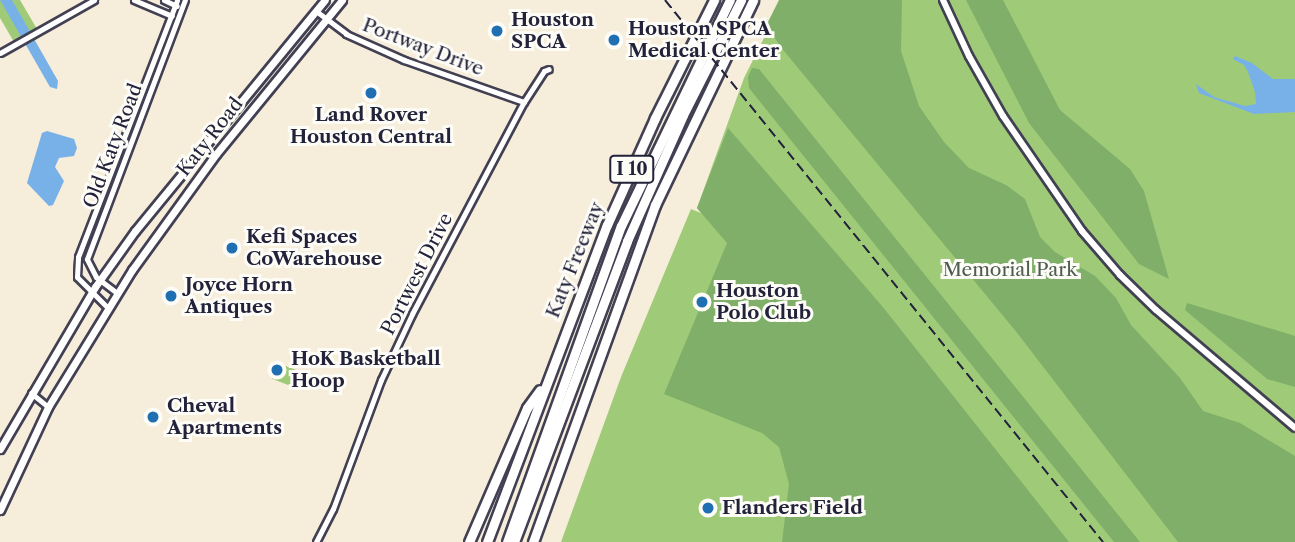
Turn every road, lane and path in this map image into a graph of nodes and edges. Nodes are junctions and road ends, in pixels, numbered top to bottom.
1 (94, 0) edge
2 (134, 0) edge
3 (164, 0) edge
4 (185, 0) edge
5 (325, 0) edge
6 (342, 0) edge
7 (714, 0) edge
8 (730, 0) edge
9 (741, 0) edge
10 (753, 0) edge
11 (943, 0) edge
12 (176, 2) edge
13 (316, 11) junction
14 (180, 13) junction
15 (171, 17) junction
16 (326, 19) junction
17 (0, 53) edge
18 (549, 69) dead end
19 (524, 102) junction
20 (128, 131) junction
21 (135, 134) junction
22 (96, 287) junction
23 (117, 293) junction
24 (109, 304) junction
25 (548, 377) junction
26 (31, 393) junction
27 (48, 407) junction
28 (1295, 428) edge
29 (0, 449) edge
30 (0, 510) edge
31 (316, 542) edge
32 (469, 542) edge
33 (487, 542) edge
34 (507, 542) edge
35 (514, 542) edge
36 (533, 542) edge

1 - 17 street
2 - 15 street
3 - 12 street
4 - 14 street, Old Katy Road
5 - 13 main road, Katy Road
6 - 16 main road, Katy Road
7 - 25 highway, Katy Freeway / I 10
8 - 34 highway
9 - 35 highway
10 - 36 highway, I 10
11 - 28 street
12 - 14 street
12 - 15 street, Old Katy Road
13 - 16 street, Portway Drive
13 - 22 main road, Katy Road
14 - 15 street
14 - 21 street, Old Katy Road
15 - 20 street, Old Katy Road
16 - 19 street, Portway Drive
16 - 23 main road, Katy Road
18 - 19 street, Portwest Drive
19 - 31 street, Portwest Drive
20 - 21 street
20 - 22 street, Old Katy Road
21 - 22 street, Old Katy Road
22 - 23 street, Old Katy Road
22 - 24 street, Old Katy Road
22 - 26 main road
23 - 24 main road, Katy Road
24 - 27 main road
25 - 32 highway
25 - 33 highway, Katy Freeway / I 10
26 - 27 street
26 - 29 main road
27 - 30 main road

